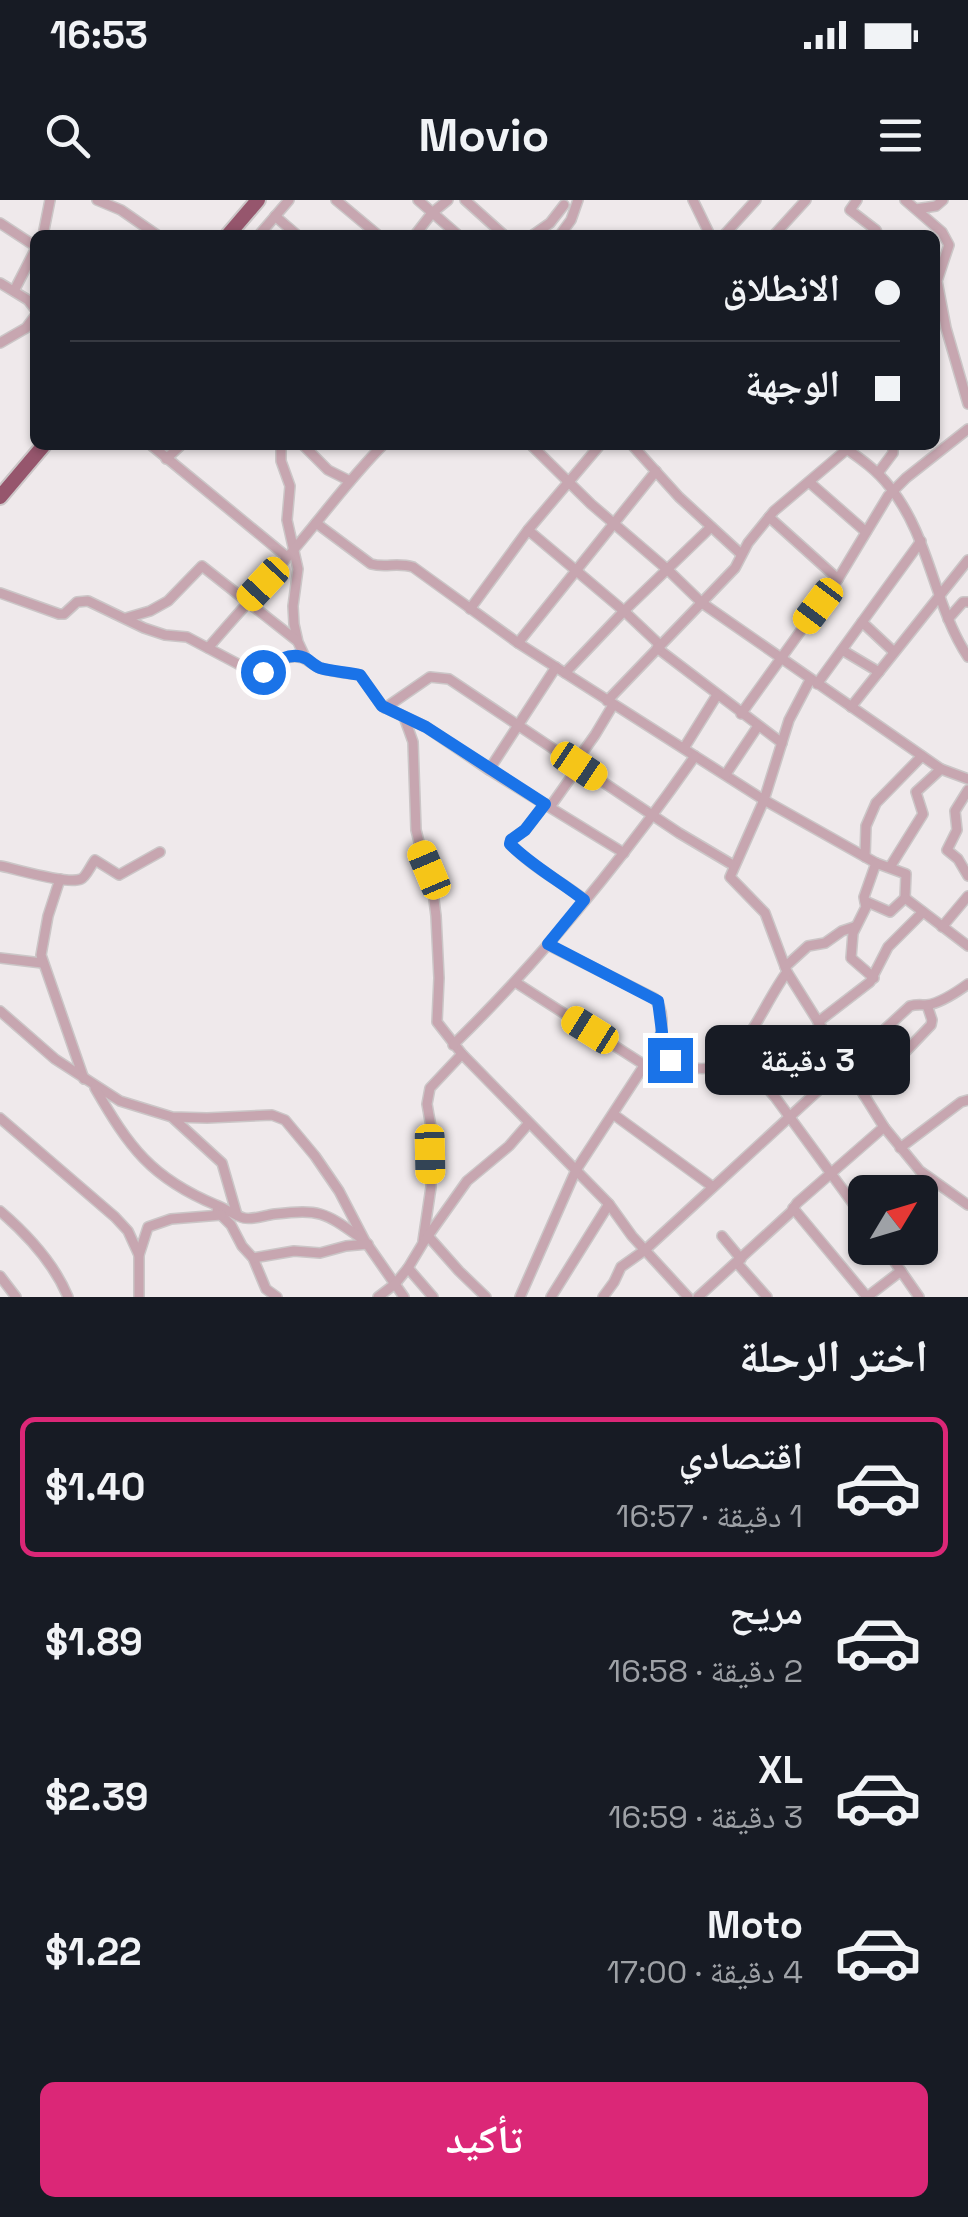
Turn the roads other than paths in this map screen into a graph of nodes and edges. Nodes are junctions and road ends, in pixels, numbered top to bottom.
1 (50, 200) edge
2 (97, 200) edge
3 (258, 200) edge
4 (289, 200) edge
5 (336, 200) edge
6 (418, 200) edge
7 (448, 200) edge
8 (465, 200) edge
9 (551, 200) edge
10 (693, 200) edge
11 (756, 200) edge
12 (806, 200) edge
13 (857, 200) edge
14 (906, 200) edge
15 (943, 200) edge
16 (577, 204) edge
17 (564, 205) junction
18 (916, 209) junction
19 (432, 213) junction
20 (274, 216) junction
21 (0, 223) edge
22 (141, 223) junction
23 (44, 230) edge
24 (135, 230) edge
25 (150, 230) edge
26 (232, 230) edge
27 (263, 230) edge
28 (291, 230) edge
29 (372, 230) edge
30 (419, 230) edge
31 (452, 230) edge
32 (498, 230) edge
33 (540, 230) edge
34 (563, 230) edge
35 (708, 230) edge
36 (729, 230) edge
37 (779, 230) edge
38 (876, 230) edge
39 (940, 230) edge
40 (940, 230) edge
41 (30, 244) edge
42 (30, 258) edge
43 (940, 266) edge
44 (0, 283) edge
45 (14, 291) junction
46 (940, 299) edge
47 (30, 307) edge
48 (30, 321) edge
49 (0, 342) edge
50 (968, 404) edge
51 (968, 429) edge
52 (40, 450) edge
53 (156, 450) edge
54 (176, 450) edge
55 (281, 450) edge
56 (308, 450) edge
57 (378, 450) edge
58 (534, 450) edge
59 (596, 450) edge
60 (637, 450) edge
61 (844, 450) edge
62 (851, 450) edge
63 (893, 450) edge
64 (166, 459) junction
65 (656, 471) junction
66 (878, 473) junction
67 (16, 478) junction
68 (350, 481) junction
69 (0, 482) edge
70 (568, 482) junction
71 (809, 482) junction
72 (893, 490) junction
73 (0, 497) edge
74 (769, 517) junction
75 (316, 523) junction
76 (612, 523) junction
77 (712, 527) junction
78 (528, 530) junction
79 (866, 532) junction
80 (921, 542) junction
81 (290, 554) junction
82 (741, 554) junction
83 (968, 560) edge
84 (574, 570) junction
85 (668, 570) junction
86 (838, 580) junction
87 (0, 592) edge
88 (940, 594) junction
89 (248, 600) junction
90 (968, 602) edge
91 (702, 603) junction
92 (470, 609) junction
93 (624, 611) junction
94 (948, 618) junction
95 (125, 619) junction
96 (862, 622) junction
97 (298, 642) junction
98 (518, 643) junction
99 (658, 646) junction
100 (208, 648) junction
101 (842, 650) junction
102 (894, 652) junction
103 (968, 656) edge
104 (779, 658) junction
105 (306, 659) junction
106 (560, 670) junction
107 (878, 672) junction
108 (814, 682) junction
109 (717, 695) junction
110 (610, 703) junction
111 (850, 707) junction
112 (385, 708) junction
113 (741, 714) junction
114 (403, 715) junction
115 (518, 724) junction
116 (758, 726) junction
117 (782, 743) junction
118 (684, 748) junction
119 (695, 756) junction
120 (922, 756) junction
121 (577, 764) junction
122 (941, 769) junction
123 (490, 770) junction
124 (726, 774) junction
125 (968, 780) edge
126 (968, 790) edge
127 (764, 800) junction
128 (548, 805) junction
129 (654, 816) junction
130 (160, 852) dead end
131 (624, 853) junction
132 (865, 857) junction
133 (876, 863) junction
134 (733, 865) junction
135 (0, 866) edge
136 (890, 867) junction
137 (968, 876) edge
138 (60, 880) junction
139 (906, 898) junction
140 (584, 900) junction
141 (967, 901) edge
142 (865, 902) junction
143 (923, 912) junction
144 (854, 927) junction
145 (942, 927) junction
146 (548, 944) junction
147 (968, 946) edge
148 (0, 958) edge
149 (42, 962) junction
150 (786, 970) junction
151 (874, 978) junction
152 (515, 982) junction
153 (968, 984) edge
154 (927, 1005) junction
155 (0, 1012) edge
156 (818, 1022) junction
157 (882, 1032) junction
158 (453, 1045) junction
159 (655, 1050) junction
160 (462, 1054) junction
161 (737, 1054) junction
162 (904, 1054) junction
163 (643, 1064) junction
164 (845, 1066) junction
165 (84, 1078) junction
166 (94, 1086) junction
167 (864, 1094) junction
168 (968, 1100) edge
169 (612, 1114) junction
170 (172, 1117) junction
171 (790, 1117) junction
172 (0, 1118) edge
173 (530, 1123) junction
174 (884, 1127) junction
175 (900, 1148) junction
176 (576, 1170) junction
177 (832, 1173) junction
178 (713, 1187) junction
179 (848, 1196) edge
180 (203, 1200) junction
181 (609, 1204) junction
182 (968, 1205) edge
183 (793, 1208) junction
184 (0, 1211) edge
185 (222, 1215) junction
186 (237, 1215) junction
187 (722, 1236) dead end
188 (426, 1240) junction
189 (367, 1243) junction
190 (645, 1250) junction
191 (139, 1255) junction
192 (253, 1258) junction
193 (739, 1261) junction
194 (897, 1265) edge
195 (408, 1268) junction
196 (901, 1271) junction
197 (0, 1276) edge
198 (395, 1284) junction
199 (609, 1295) edge
200 (16, 1297) edge
201 (68, 1297) edge
202 (138, 1297) edge
203 (277, 1297) edge
204 (378, 1297) edge
205 (404, 1297) edge
206 (433, 1297) edge
207 (486, 1297) edge
208 (520, 1297) edge
209 (551, 1297) edge
210 (688, 1297) edge
211 (698, 1297) edge
212 (767, 1297) edge
213 (919, 1297) edge

1 - 23 street
2 - 22 street
3 - 26 highway
4 - 20 street
5 - 29 street
6 - 19 street
7 - 19 street
8 - 32 street
9 - 17 street
10 - 35 street
11 - 36 street
12 - 37 street
13 - 38 street
14 - 18 street
15 - 18 street
16 - 17 street
16 - 34 street
17 - 33 street
18 - 39 street
19 - 30 street
19 - 31 street
20 - 27 street
20 - 28 street
21 - 41 street
22 - 24 street
22 - 25 street
40 - 43 street
42 - 45 street
44 - 45 street
45 - 47 street
46 - 50 street
48 - 49 street
51 - 72 street
52 - 67 highway
53 - 64 street
54 - 64 street
55 - 81 street
56 - 68 street
57 - 68 street
58 - 70 street
59 - 70 street
60 - 65 street
61 - 71 street
62 - 66 street
63 - 66 street
64 - 81 street
65 - 76 street
65 - 77 street
66 - 72 street
67 - 69 street
67 - 73 highway
68 - 75 street
70 - 76 street
70 - 78 street
71 - 74 street
71 - 79 street
72 - 79 street
72 - 80 street
74 - 82 street
74 - 86 street
75 - 81 street
75 - 92 street
76 - 84 street
76 - 85 street
77 - 82 street
77 - 85 street
78 - 84 street
78 - 92 street
79 - 86 street
80 - 88 street
80 - 96 street
81 - 89 street
81 - 97 street
82 - 91 street
83 - 88 street
84 - 93 street
84 - 98 street
85 - 91 street
85 - 93 street
86 - 104 street
87 - 95 street
88 - 94 street
88 - 102 street
89 - 95 street
89 - 97 street
89 - 100 street
90 - 94 street
91 - 99 street
91 - 104 street
92 - 98 street
93 - 99 street
93 - 106 street
94 - 103 street
95 - 100 street
96 - 101 street
96 - 102 street
97 - 105 street
98 - 106 street
99 - 109 street
99 - 110 street
100 - 105 street
101 - 107 street
101 - 108 street
102 - 107 street
104 - 108 street
104 - 113 street
105 - 112 street
106 - 110 street
106 - 115 street
107 - 111 street
108 - 111 street
108 - 117 street
109 - 113 street
109 - 118 street
110 - 118 street
110 - 121 street
111 - 120 street
112 - 114 street
112 - 115 street
113 - 116 street
114 - 123 street
114 - 158 street
115 - 121 street
115 - 123 street
116 - 117 street
116 - 124 street
117 - 127 street
118 - 119 street
119 - 124 street
119 - 129 street
120 - 122 street
120 - 132 street
121 - 128 street
121 - 129 street
122 - 125 street
122 - 136 street
123 - 128 street
124 - 127 street
126 - 137 street
127 - 132 street
127 - 134 street
128 - 131 street
128 - 140 street
129 - 131 street
129 - 134 street
130 - 138 street
131 - 140 street
132 - 133 street
133 - 136 street
133 - 142 street
134 - 150 street
135 - 138 street
136 - 139 street
138 - 149 street
139 - 142 street
139 - 143 street
140 - 146 street
141 - 145 street
142 - 144 street
143 - 145 street
143 - 151 street
144 - 150 street
144 - 151 street
145 - 147 street
146 - 152 street
146 - 159 street
148 - 149 street
149 - 165 street
150 - 156 street
150 - 161 street
151 - 156 street
152 - 158 street
152 - 163 street
153 - 154 street
154 - 157 street
154 - 162 street
155 - 165 street
156 - 164 street
157 - 162 street
157 - 164 street
158 - 160 street
159 - 161 street
159 - 163 street
160 - 173 street
160 - 188 street
161 - 171 street
162 - 167 street
163 - 169 street
164 - 167 street
164 - 171 street
165 - 166 street
166 - 170 street
166 - 180 street
167 - 174 street
168 - 175 street
169 - 176 street
169 - 178 street
170 - 186 street
170 - 189 street
171 - 177 street
171 - 178 street
172 - 191 street
173 - 176 street
173 - 188 street
174 - 175 street
174 - 177 street
175 - 182 street
176 - 181 street
176 - 208 street
177 - 179 street
177 - 183 street
178 - 190 street
180 - 185 street
180 - 186 street
181 - 190 street
181 - 209 street
183 - 193 street
183 - 196 street
184 - 201 street
185 - 191 street
185 - 192 street
186 - 189 street
187 - 193 street
188 - 195 street
188 - 207 street
189 - 192 street
189 - 198 street
190 - 199 street
190 - 210 street
191 - 202 street
192 - 203 street
193 - 211 street
193 - 212 street
194 - 196 street
195 - 198 street
195 - 206 street
196 - 213 street
197 - 200 street
198 - 204 street
198 - 205 street

